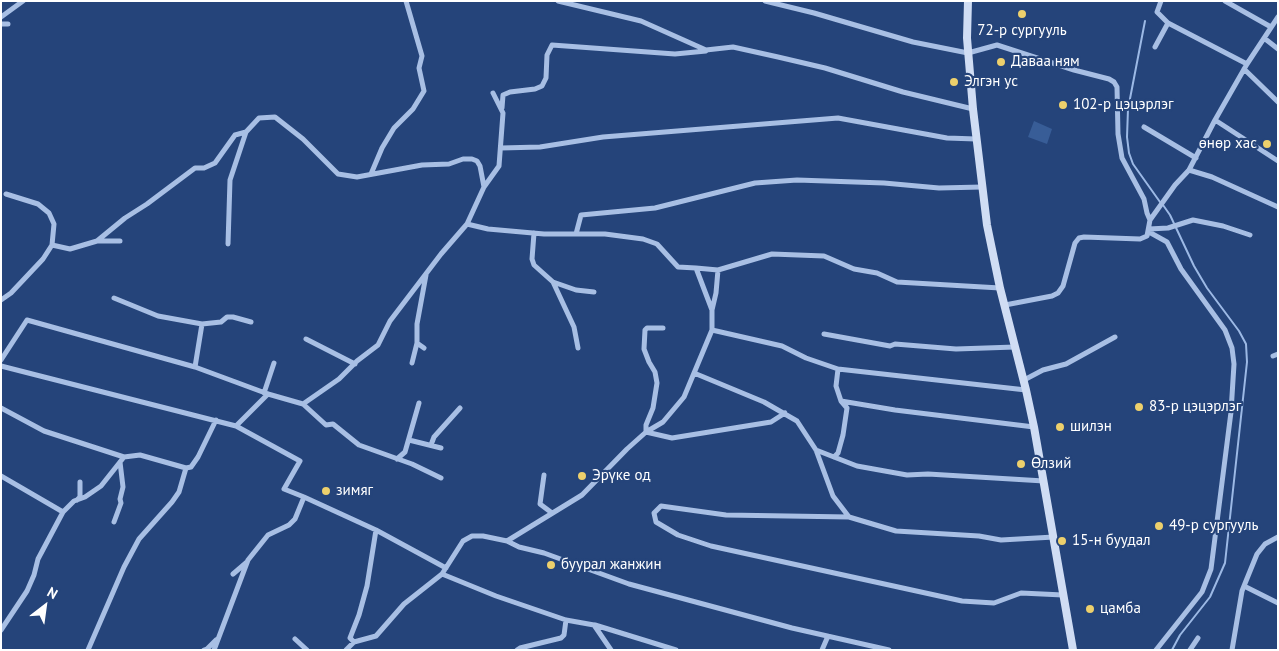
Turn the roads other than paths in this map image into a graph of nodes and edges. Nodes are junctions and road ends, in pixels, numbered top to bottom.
1 (23, 1) edge
2 (406, 1) edge
3 (558, 1) edge
4 (765, 1) edge
5 (968, 1) edge
6 (1162, 1) edge
7 (1225, 1) edge
8 (1, 17) edge
9 (1278, 17) edge
10 (1, 24) edge
11 (8, 24) dead end
12 (1168, 24) junction
13 (1271, 27) junction
14 (1264, 38) junction
15 (1155, 48) dead end
16 (1278, 49) edge
17 (706, 50) junction
18 (968, 53) junction
19 (1246, 67) junction
20 (493, 93) dead end
21 (1278, 102) edge
22 (973, 109) junction
23 (503, 113) junction
24 (1215, 120) junction
25 (1144, 127) dead end
26 (246, 132) junction
27 (976, 139) junction
28 (501, 148) junction
29 (1196, 158) junction
30 (1278, 161) edge
31 (1189, 170) junction
32 (371, 174) junction
33 (484, 187) junction
34 (982, 187) junction
35 (6, 194) dead end
36 (1278, 207) edge
37 (1150, 220) junction
38 (467, 224) junction
39 (1149, 230) junction
40 (534, 233) junction
41 (576, 234) junction
42 (1250, 235) dead end
43 (97, 241) junction
44 (120, 241) dead end
45 (228, 244) dead end
46 (52, 245) junction
47 (696, 268) junction
48 (718, 270) junction
49 (427, 272) junction
50 (553, 282) junction
51 (1000, 288) junction
52 (594, 292) dead end
53 (114, 298) dead end
54 (1, 300) edge
55 (1005, 305) junction
56 (712, 310) junction
57 (251, 322) dead end
58 (202, 324) junction
59 (663, 328) dead end
60 (712, 330) junction
61 (824, 334) dead end
62 (1115, 337) dead end
63 (306, 339) dead end
64 (417, 343) junction
65 (1015, 347) junction
66 (424, 348) dead end
67 (578, 348) dead end
68 (1, 360) edge
69 (274, 363) dead end
70 (412, 363) dead end
71 (355, 364) junction
72 (1, 366) edge
73 (196, 367) junction
74 (838, 369) junction
75 (694, 373) junction
76 (1024, 380) junction
77 (1026, 390) junction
78 (266, 393) junction
79 (841, 401) junction
80 (419, 403) dead end
81 (303, 404) junction
82 (1, 408) edge
83 (460, 408) dead end
84 (785, 413) junction
85 (216, 420) junction
86 (236, 426) junction
87 (1034, 427) junction
88 (646, 432) junction
89 (409, 440) junction
90 (431, 445) junction
91 (441, 448) dead end
92 (816, 450) junction
93 (834, 457) junction
94 (122, 459) junction
95 (397, 460) junction
96 (186, 468) junction
97 (544, 475) dead end
98 (1, 476) edge
99 (441, 478) dead end
100 (1044, 481) junction
101 (80, 482) dead end
102 (304, 497) junction
103 (74, 501) junction
104 (63, 512) junction
105 (552, 513) junction
106 (849, 517) junction
107 (114, 522) dead end
108 (376, 530) junction
109 (1054, 537) junction
110 (1278, 537) edge
111 (507, 541) junction
112 (247, 562) junction
113 (446, 568) junction
114 (234, 574) dead end
115 (442, 574) junction
116 (1244, 586) junction
117 (1063, 594) junction
118 (1278, 603) edge
119 (566, 620) junction
120 (594, 625) junction
121 (1, 630) edge
122 (828, 636) junction
123 (218, 638) junction
124 (1198, 638) dead end
125 (295, 639) dead end
126 (350, 646) edge
127 (88, 650) edge
128 (204, 650) edge
129 (214, 650) edge
130 (307, 650) edge
131 (356, 650) edge
132 (518, 650) edge
133 (611, 650) edge
134 (676, 650) edge
135 (822, 650) edge
136 (889, 650) edge
137 (1073, 650) edge
138 (1156, 650) edge
139 (1190, 650) edge
140 (1232, 650) edge

1 - 8 street
2 - 32 street
3 - 17 street
4 - 18 street
5 - 18 main road
6 - 12 street
7 - 13 street
9 - 13 street
10 - 11 street
12 - 15 street
12 - 19 street
13 - 14 street
14 - 16 street
14 - 19 street
17 - 22 street
17 - 23 street
18 - 22 main road
18 - 37 street
19 - 21 street
19 - 24 street
20 - 23 street
22 - 27 main road
23 - 28 street
24 - 29 street
24 - 30 street
25 - 29 street
26 - 32 street
26 - 43 street
26 - 45 street
27 - 28 street
27 - 34 main road
28 - 33 street
29 - 31 street
31 - 36 street
31 - 37 street
32 - 33 street
33 - 38 street
34 - 41 street
34 - 51 main road
35 - 46 street
37 - 39 street
38 - 40 street
38 - 49 street
39 - 42 street
39 - 55 street
39 - 138 street
40 - 41 street
40 - 50 street
41 - 47 street
43 - 44 street
43 - 46 street
46 - 54 street
47 - 48 street
47 - 56 street
48 - 51 street
48 - 56 street
49 - 64 street
49 - 71 street
50 - 52 street
50 - 67 street
51 - 55 main road
53 - 58 street
55 - 65 main road
56 - 60 street
57 - 58 street
58 - 73 street
59 - 88 street
60 - 74 street
60 - 75 street
61 - 65 street
62 - 76 street
63 - 71 street
64 - 66 street
64 - 70 street
65 - 76 main road
68 - 73 street
69 - 78 street
71 - 81 street
72 - 85 street
73 - 78 street
74 - 77 street
74 - 79 street
75 - 84 street
75 - 88 street
76 - 77 main road
77 - 87 main road
78 - 81 street
78 - 86 street
79 - 87 street
79 - 93 street
80 - 89 street
81 - 95 street
82 - 94 street
83 - 90 street
84 - 88 street
84 - 92 street
85 - 86 street
85 - 96 street
86 - 102 street
87 - 100 main road
88 - 105 street
89 - 90 street
89 - 95 street
90 - 91 street
92 - 93 street
92 - 106 street
93 - 100 street
94 - 96 street
94 - 103 street
94 - 107 street
95 - 99 street
96 - 127 street
97 - 105 street
98 - 104 street
100 - 109 main road
101 - 103 street
102 - 108 street
102 - 112 street
103 - 104 street
104 - 121 street
105 - 111 street
106 - 109 street
106 - 117 street
108 - 113 street
108 - 126 street
109 - 117 main road
110 - 116 street
111 - 113 street
111 - 122 street
112 - 114 street
112 - 123 street
113 - 115 street
115 - 119 street
115 - 126 street
116 - 118 street
116 - 140 street
117 - 137 main road
119 - 120 street
119 - 132 street
120 - 133 street
120 - 134 street
122 - 135 street
122 - 136 street
123 - 128 street
123 - 129 street
124 - 139 street
125 - 130 street
126 - 131 street

